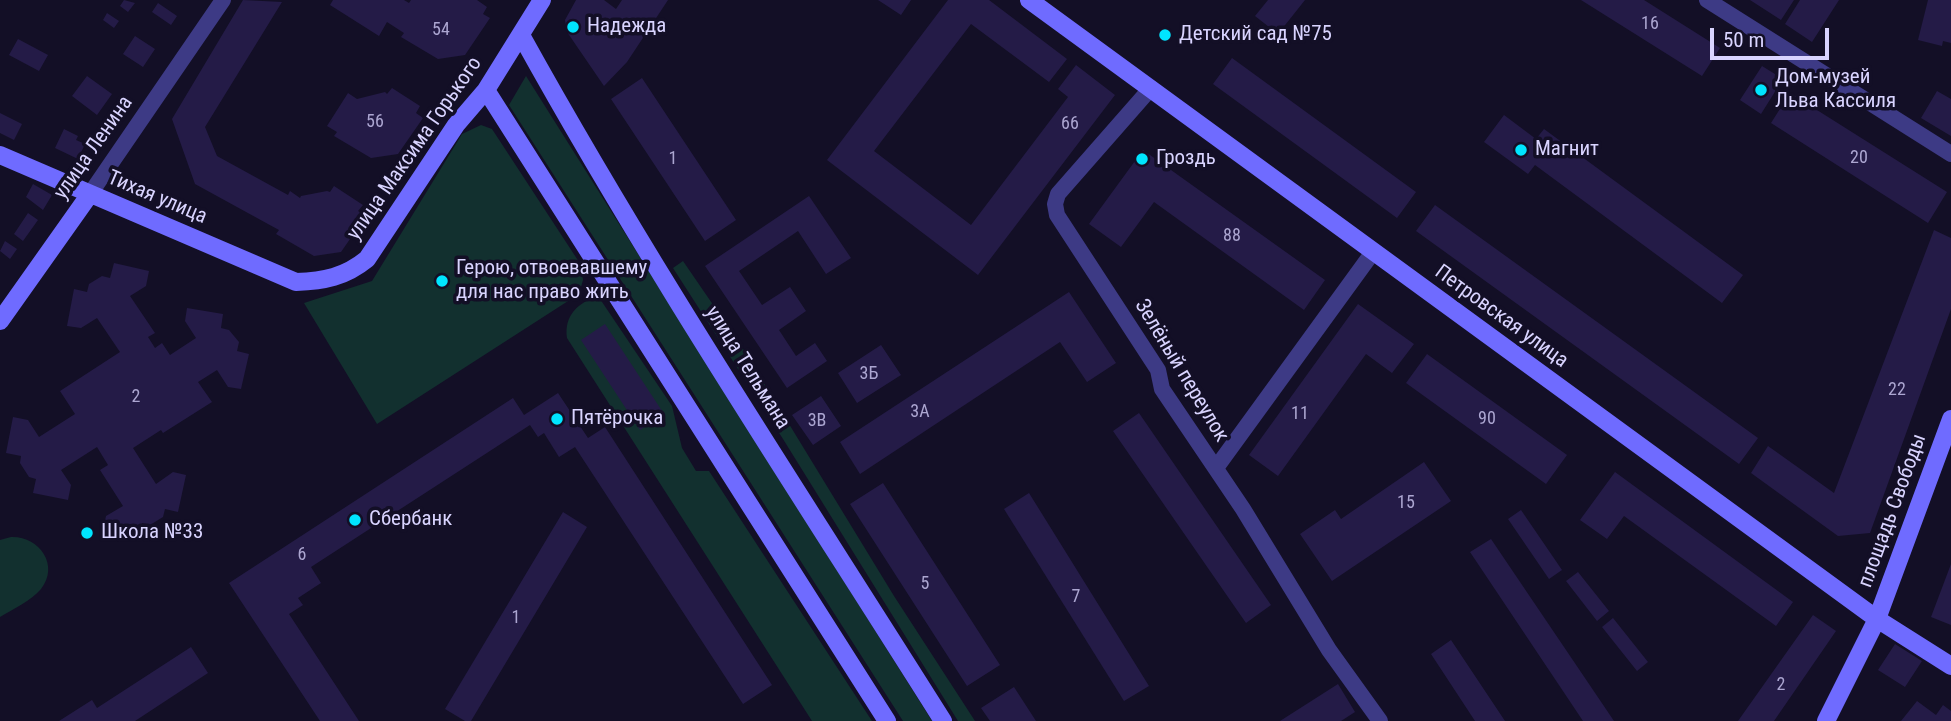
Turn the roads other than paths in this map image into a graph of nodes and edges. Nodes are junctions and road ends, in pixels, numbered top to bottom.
1 (223, 0) edge
2 (542, 0) edge
3 (1029, 0) edge
4 (1707, 0) edge
5 (521, 34) junction
6 (1151, 88) junction
7 (486, 90) junction
8 (1951, 154) edge
9 (0, 155) edge
10 (90, 194) junction
11 (1373, 252) junction
12 (296, 282) joint
13 (0, 321) edge
14 (1951, 419) edge
15 (1216, 468) junction
16 (1877, 619) junction
17 (1951, 666) edge
18 (887, 721) edge
19 (943, 721) edge
20 (1380, 721) edge
21 (1826, 721) edge

1 - 10 street, улица Ленина
2 - 5 main road, улица Максима Горького
3 - 6 main road, Петровская улица
4 - 8 street
5 - 7 main road, улица Максима Горького
5 - 19 main road, улица Тельмана
6 - 11 main road, Петровская улица
6 - 15 street, Зелёный переулок
7 - 12 main road, улица Максима Горького
7 - 18 main road
9 - 10 main road, Тихая улица
10 - 12 main road, Тихая улица
10 - 13 main road, улица Ленина
11 - 15 street
11 - 16 main road, Петровская улица
14 - 16 main road, площадь Свободы
15 - 20 street, Зелёный переулок
16 - 17 main road, Петровская улица
16 - 21 main road, площадь Свободы

